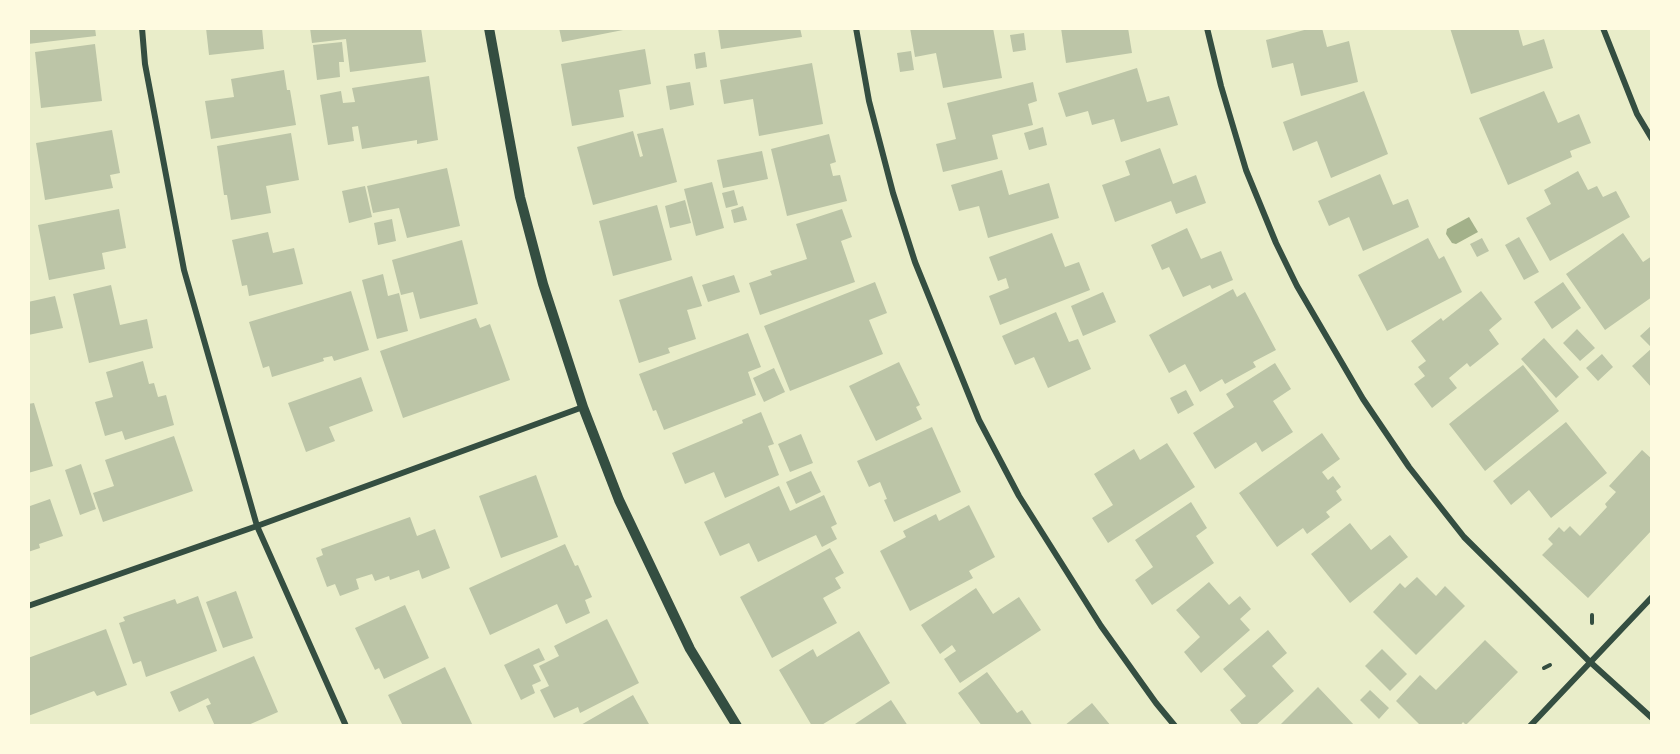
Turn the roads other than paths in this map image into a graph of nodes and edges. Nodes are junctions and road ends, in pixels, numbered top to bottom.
1 (142, 28) edge
2 (489, 28) edge
3 (856, 28) edge
4 (1207, 28) edge
5 (1603, 28) edge
6 (1652, 139) edge
7 (583, 407) junction
8 (257, 526) junction
9 (1652, 597) edge
10 (28, 606) edge
11 (1589, 661) junction
12 (1652, 718) edge
13 (346, 726) edge
14 (737, 726) edge
15 (1175, 726) edge
16 (1530, 726) edge

1 - 8 street
2 - 7 street
3 - 15 street
4 - 11 street
5 - 6 street
7 - 8 street
7 - 14 street
8 - 10 street
8 - 13 street
9 - 11 street
11 - 12 street
11 - 16 street

